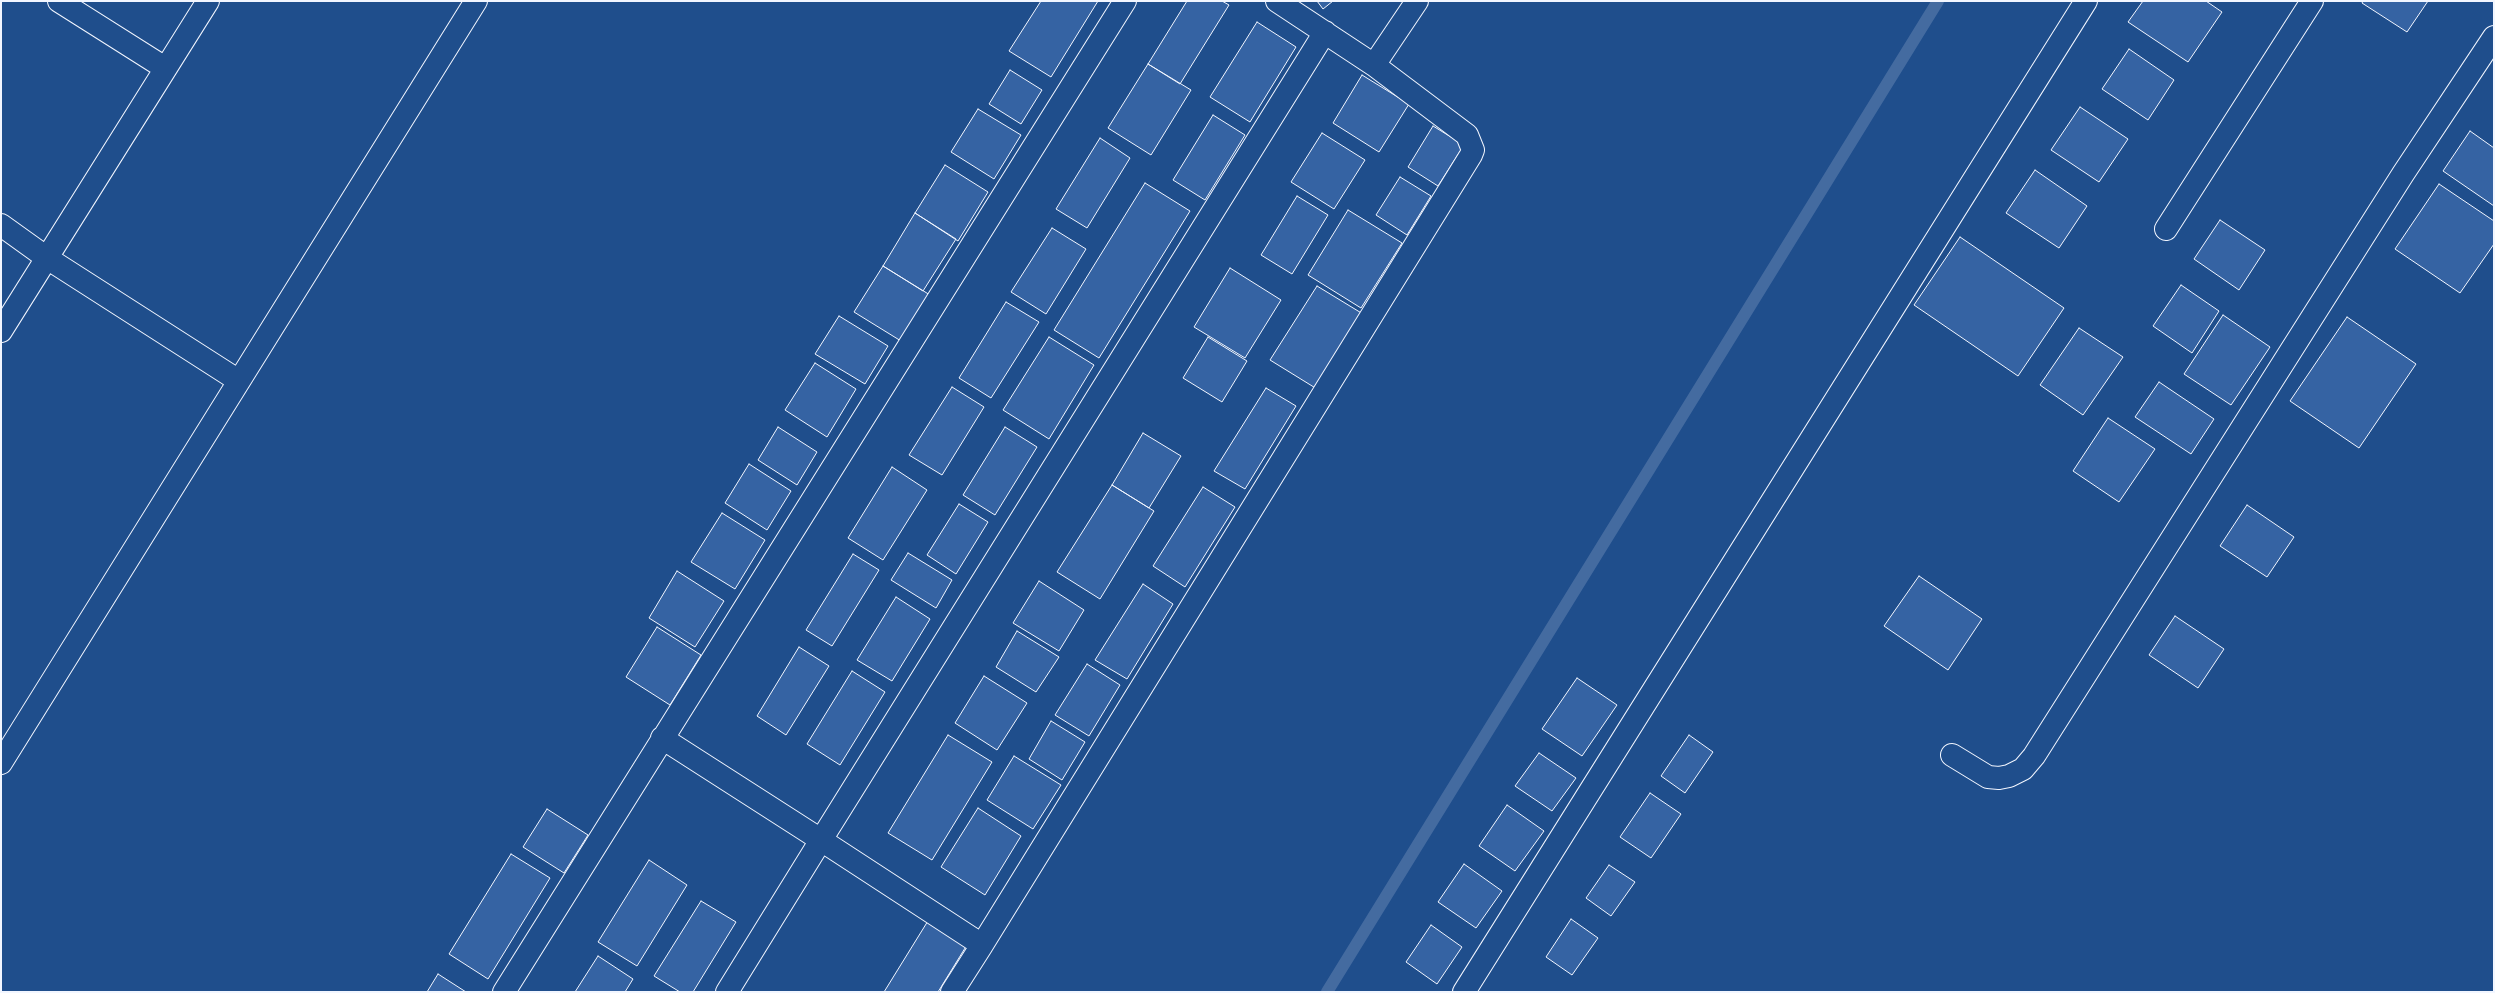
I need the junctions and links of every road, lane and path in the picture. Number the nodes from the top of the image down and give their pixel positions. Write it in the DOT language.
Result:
graph roads {
  1 [pos="59,1"];
  2 [pos="208,1"];
  3 [pos="476,1"];
  4 [pos="1125,1"];
  5 [pos="1277,1"];
  6 [pos="1417,1"];
  7 [pos="2086,1"];
  8 [pos="2312,1"];
  9 [pos="1325,32"];
  10 [pos="2494,37"];
  11 [pos="1374,65"];
  12 [pos="165,68"];
  13 [pos="1,225"];
  14 [pos="2166,229"];
  15 [pos="47,258"];
  16 [pos="1,331"];
  17 [pos="239,381"];
  18 [pos="662,738"];
  19 [pos="1952,755"];
  20 [pos="1,763"];
  21 [pos="821,840"];
  22 [pos="982,945"];
  23 [pos="504,992"];
  24 [pos="727,992"];
  25 [pos="952,992"];
  26 [pos="1464,992"];
  1 -- 12 [label="street"];
  2 -- 12 [label="street"];
  3 -- 17 [label="street"];
  4 -- 18 [label="street"];
  5 -- 9 [label="street"];
  6 -- 11 [label="street"];
  7 -- 26 [label="street"];
  8 -- 14 [label="street"];
  9 -- 11 [label="street"];
  9 -- 21 [label="street"];
  10 -- 19 [label="street"];
  11 -- 22 [label="street"];
  12 -- 15 [label="street"];
  13 -- 15 [label="street"];
  15 -- 16 [label="street"];
  15 -- 17 [label="street"];
  17 -- 20 [label="street"];
  18 -- 21 [label="street"];
  18 -- 23 [label="street"];
  21 -- 22 [label="street"];
  21 -- 24 [label="street"];
  22 -- 25 [label="street"];
}
